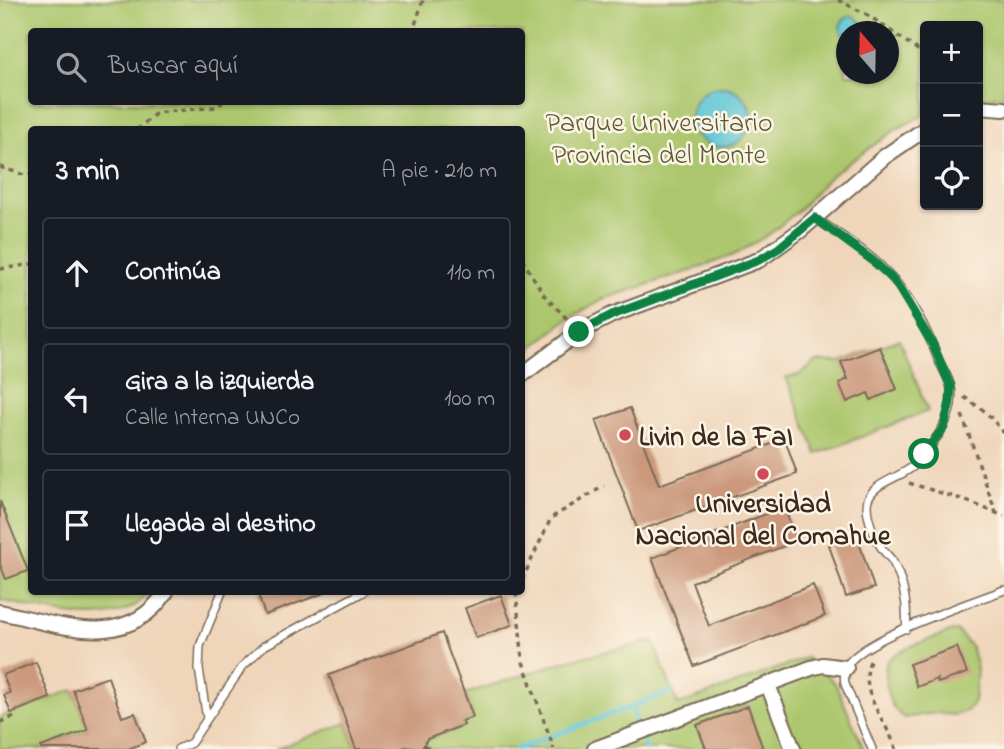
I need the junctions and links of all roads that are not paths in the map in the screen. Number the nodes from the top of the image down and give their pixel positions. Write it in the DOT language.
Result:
graph roads {
  1 [pos="983,107"];
  2 [pos="1004,109"];
  3 [pos="920,133"];
  4 [pos="815,218"];
  5 [pos="525,372"];
  6 [pos="1004,590"];
  7 [pos="164,595"];
  8 [pos="221,595"];
  9 [pos="358,595"];
  10 [pos="0,612"];
  11 [pos="906,629"];
  12 [pos="846,668"];
  13 [pos="768,685"];
  14 [pos="206,719"];
  15 [pos="634,742"];
  16 [pos="178,749"];
  17 [pos="594,749"];
  18 [pos="793,749"];
  19 [pos="872,749"];
  1 -- 2 [label="street"];
  3 -- 4 [label="street"];
  4 -- 5 [label="street"];
  4 -- 11 [label="lane"];
  6 -- 11 [label="lane"];
  7 -- 10 [label="street"];
  8 -- 14 [label="lane"];
  9 -- 14 [label="lane"];
  11 -- 12 [label="lane"];
  12 -- 13 [label="street"];
  12 -- 19 [label="lane"];
  13 -- 15 [label="street"];
  13 -- 18 [label="street"];
  14 -- 16 [label="lane"];
  15 -- 17 [label="street"];
}
